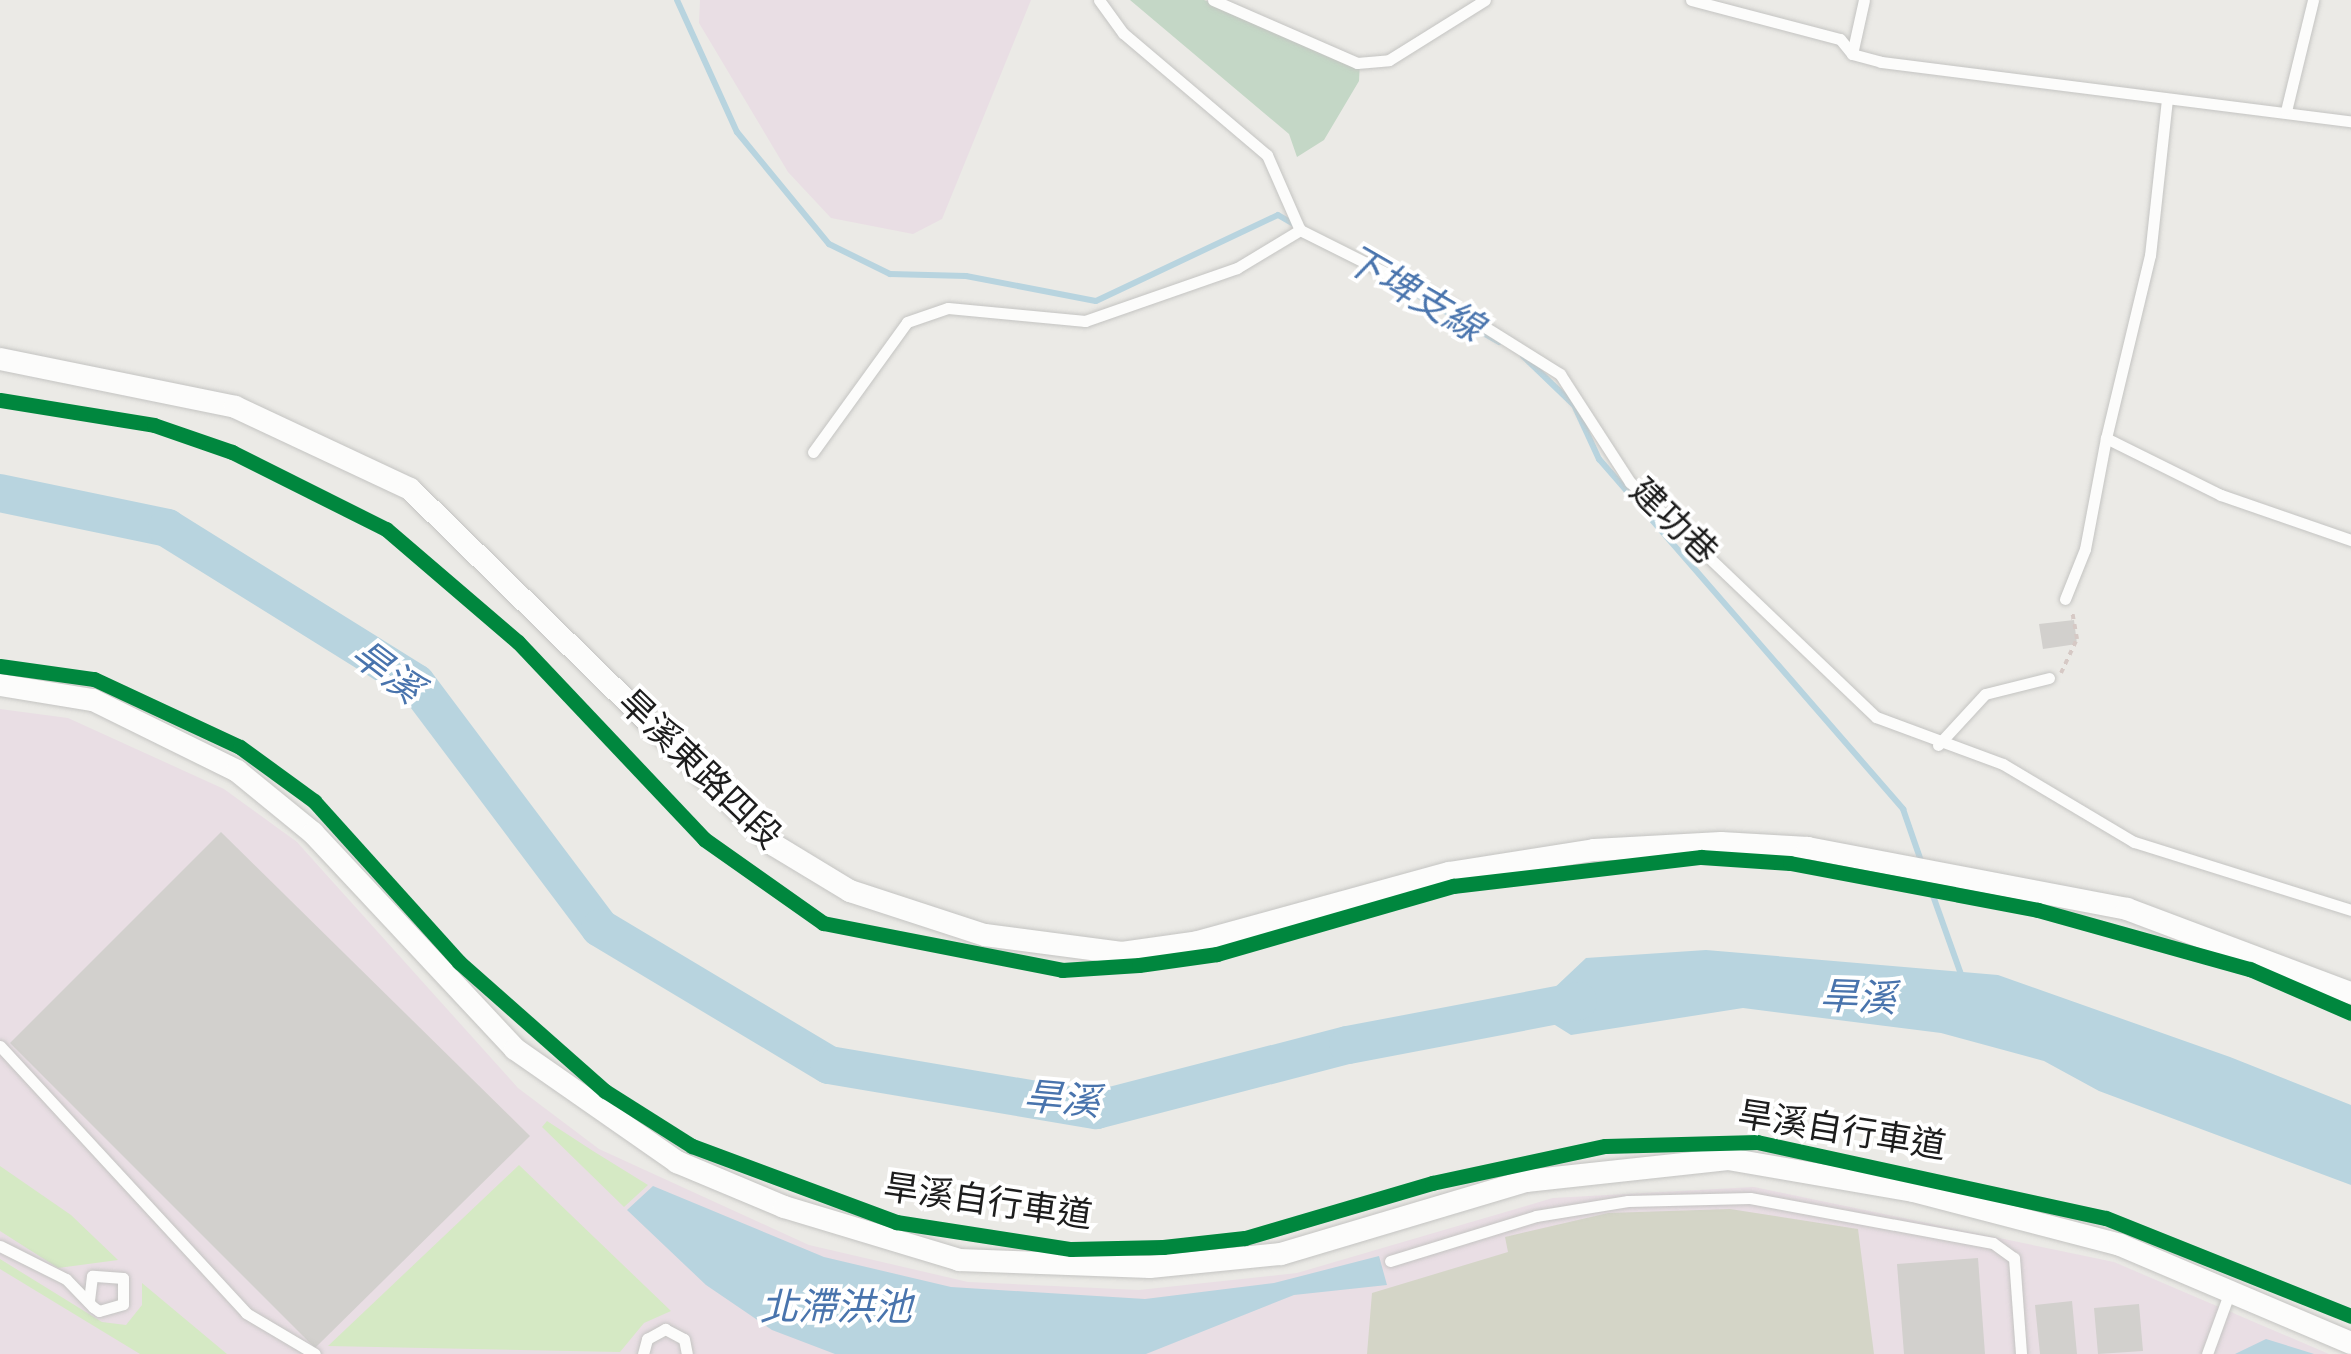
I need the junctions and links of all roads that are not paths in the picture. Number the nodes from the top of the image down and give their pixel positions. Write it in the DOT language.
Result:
graph roads {
  1 [pos="1099,0"];
  2 [pos="1213,0"];
  3 [pos="1486,0"];
  4 [pos="1690,0"];
  5 [pos="1864,0"];
  6 [pos="2313,0"];
  7 [pos="1852,54"];
  8 [pos="2167,99"];
  9 [pos="2286,111"];
  10 [pos="2351,121"];
  11 [pos="1300,230"];
  12 [pos="0,359"];
  13 [pos="2106,438"];
  14 [pos="814,452"];
  15 [pos="2351,540"];
  16 [pos="2065,600"];
  17 [pos="2049,678"];
  18 [pos="0,685"];
  19 [pos="1938,745"];
  20 [pos="2351,910"];
  21 [pos="2351,994"];
  22 [pos="0,1046"];
  23 [pos="0,1246"];
  24 [pos="1390,1262"];
  25 [pos="92,1276"];
  26 [pos="66,1279"];
  27 [pos="2230,1292"];
  28 [pos="89,1302"];
  29 [pos="2351,1343"];
  30 [pos="640,1351"];
  31 [pos="315,1354"];
  32 [pos="686,1354"];
  33 [pos="2022,1354"];
  34 [pos="2208,1354"];
  1 -- 11 [label="lane"];
  2 -- 3 [label="lane"];
  4 -- 7 [label="lane"];
  5 -- 7 [label="lane"];
  6 -- 9 [label="lane"];
  7 -- 8 [label="lane"];
  8 -- 9 [label="lane"];
  8 -- 13 [label="lane"];
  9 -- 10 [label="lane"];
  11 -- 14 [label="lane"];
  11 -- 19 [label="lane, 建功巷"];
  12 -- 21 [label="street, 旱溪東路四段"];
  13 -- 15 [label="lane"];
  13 -- 16 [label="lane"];
  17 -- 19 [label="lane"];
  18 -- 27 [label="street"];
  19 -- 20 [label="lane, 建功巷"];
  22 -- 31 [label="lane"];
  23 -- 26 [label="lane"];
  24 -- 33 [label="lane"];
  25 -- 26 [label="lane"];
  25 -- 28 [label="lane"];
  25 -- 28 [label="lane"];
  26 -- 28 [label="lane"];
  27 -- 29 [label="street"];
  27 -- 34 [label="lane"];
  30 -- 32 [label="lane"];
}
